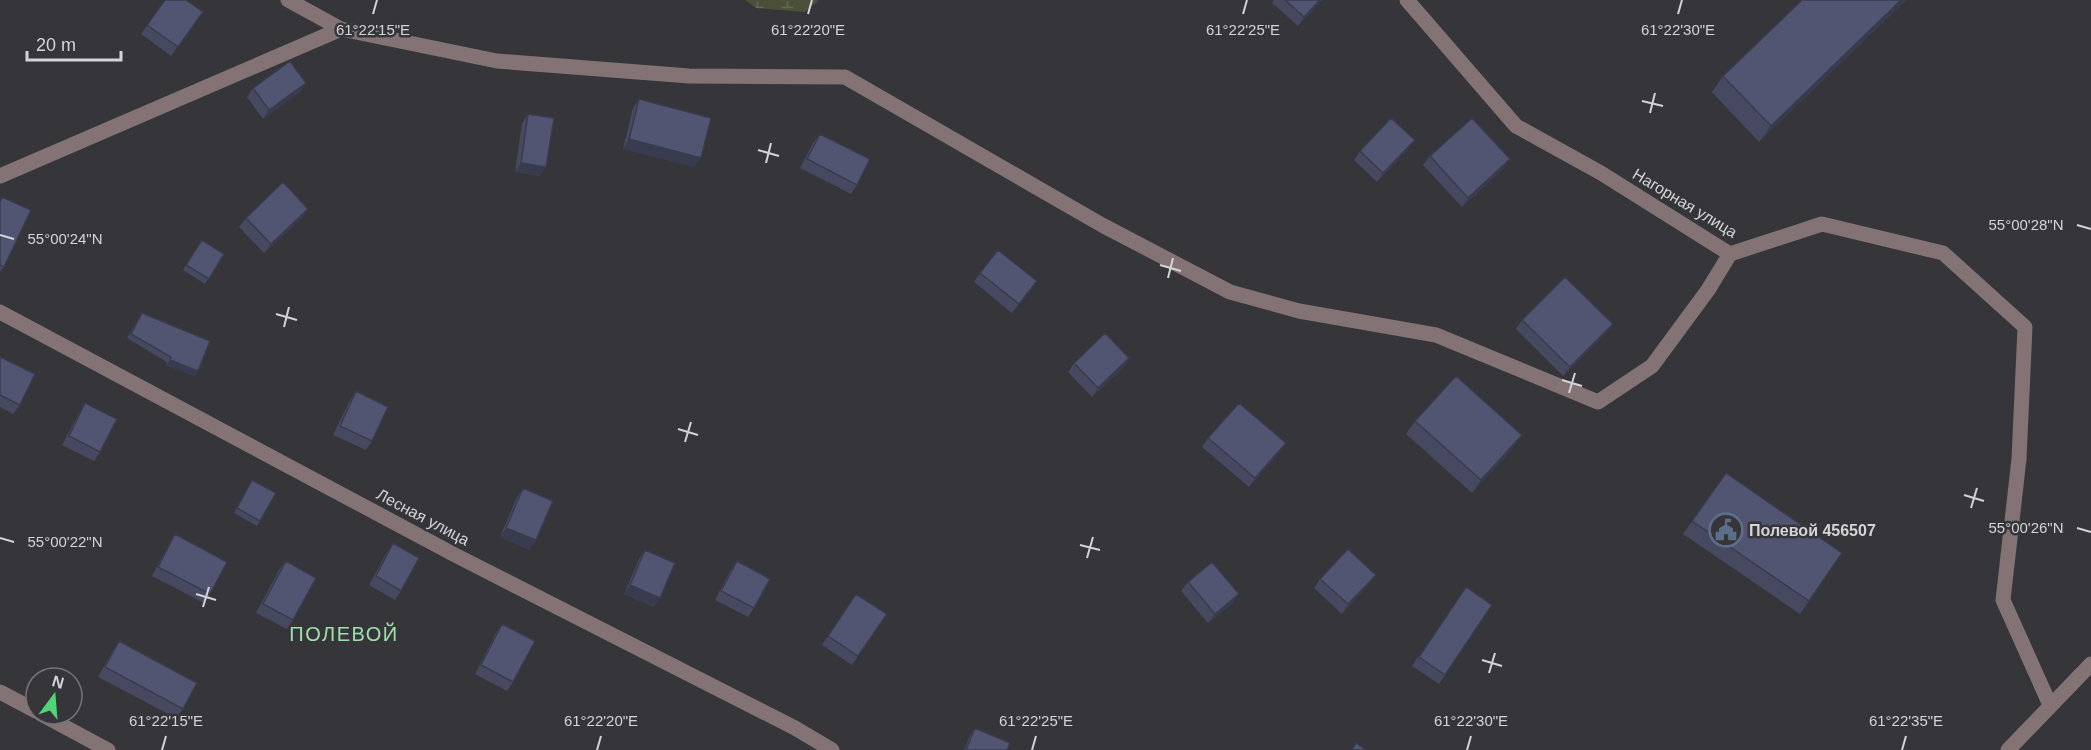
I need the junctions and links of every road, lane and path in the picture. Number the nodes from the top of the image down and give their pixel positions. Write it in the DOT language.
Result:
graph roads {
  1 [pos="288,0"];
  2 [pos="1407,0"];
  3 [pos="341,29"];
  4 [pos="0,176"];
  5 [pos="1730,254"];
  6 [pos="0,312"];
  7 [pos="2091,664"];
  8 [pos="0,692"];
  9 [pos="24,705"];
  10 [pos="2050,705"];
  11 [pos="63,726"];
  12 [pos="108,750"];
  13 [pos="832,750"];
  14 [pos="2008,750"];
  1 -- 3 [label="street"];
  2 -- 5 [label="street, Нагорная улица"];
  3 -- 4 [label="street"];
  3 -- 5 [label="street"];
  5 -- 10 [label="street, Нагорная улица"];
  6 -- 13 [label="street, Лесная улица"];
  7 -- 10 [label="street"];
  8 -- 9 [label="street"];
  10 -- 14 [label="street"];
  11 -- 12 [label="street"];
}
